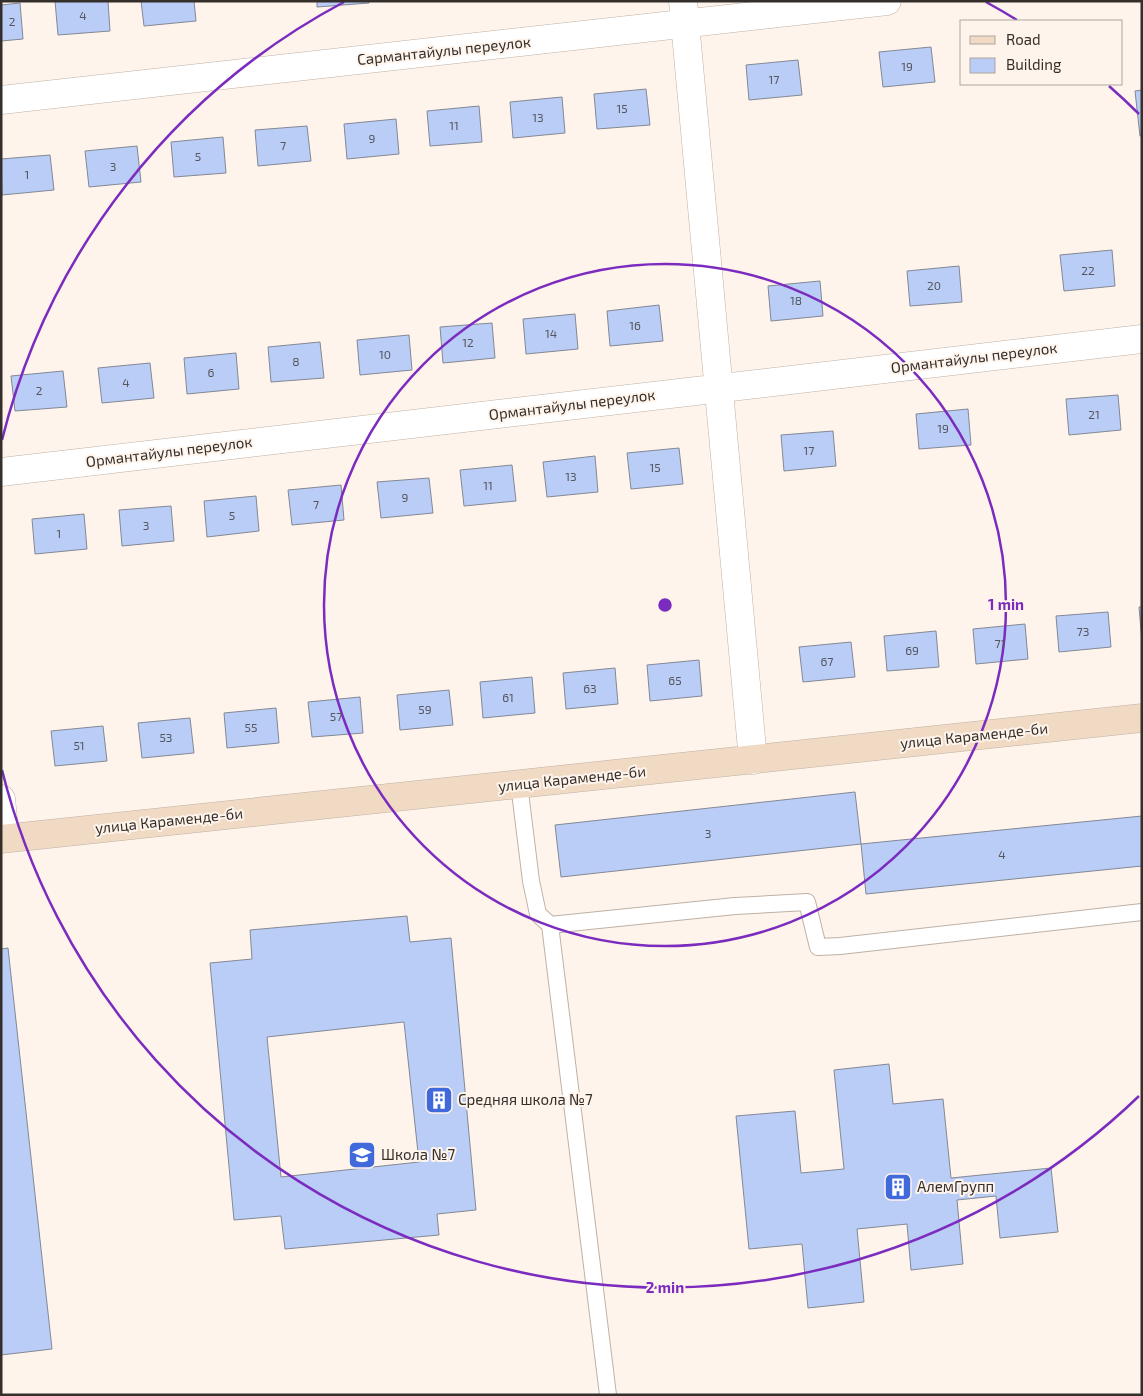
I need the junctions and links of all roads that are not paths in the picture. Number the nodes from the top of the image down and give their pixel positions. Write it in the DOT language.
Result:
graph roads {
  1 [pos="887,1"];
  2 [pos="684,12"];
  3 [pos="1,100"];
  4 [pos="1142,339"];
  5 [pos="719,388"];
  6 [pos="1,472"];
  7 [pos="1142,718"];
  8 [pos="753,760"];
  9 [pos="519,784"];
  10 [pos="1,799"];
  11 [pos="3,839"];
  12 [pos="1142,912"];
  13 [pos="550,925"];
  14 [pos="608,1395"];
  1 -- 2 [label="street, Сармантайулы переулок"];
  2 -- 3 [label="street, Сармантайулы переулок"];
  2 -- 5 [label="street"];
  4 -- 5 [label="street, Ормантайулы переулок"];
  5 -- 6 [label="street, Ормантайулы переулок"];
  5 -- 8 [label="street"];
  7 -- 8 [label="street, улица Караменде-би"];
  8 -- 9 [label="street, улица Караменде-би"];
  9 -- 11 [label="street, улица Караменде-би"];
  9 -- 13 [label="lane"];
  10 -- 11 [label="street"];
  12 -- 13 [label="lane"];
  13 -- 14 [label="lane"];
}
